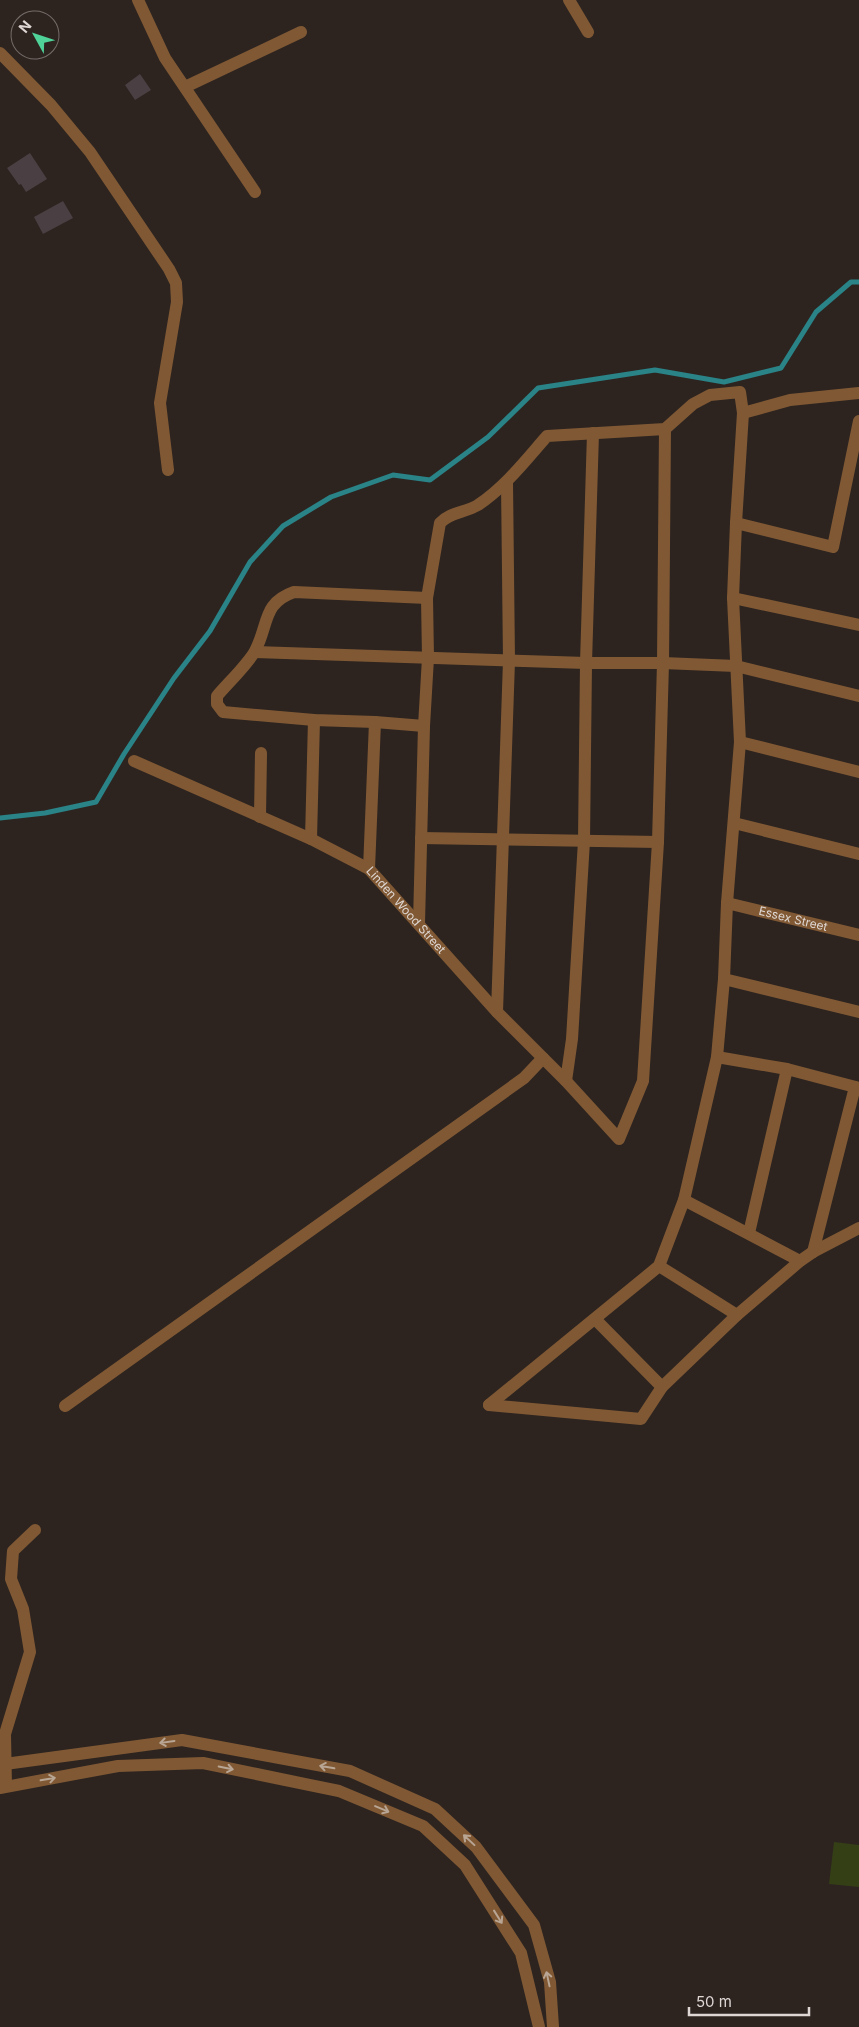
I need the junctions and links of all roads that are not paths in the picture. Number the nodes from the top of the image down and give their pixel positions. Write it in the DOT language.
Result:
graph roads {
  1 [pos="138,0"];
  2 [pos="569,0"];
  3 [pos="301,32"];
  4 [pos="588,32"];
  5 [pos="0,53"];
  6 [pos="185,86"];
  7 [pos="255,192"];
  8 [pos="859,393"];
  9 [pos="743,413"];
  10 [pos="859,420"];
  11 [pos="665,429"];
  12 [pos="593,433"];
  13 [pos="855,457"];
  14 [pos="168,470"];
  15 [pos="507,482"];
  16 [pos="736,523"];
  17 [pos="427,598"];
  18 [pos="733,598"];
  19 [pos="859,625"];
  20 [pos="255,652"];
  21 [pos="428,658"];
  22 [pos="509,661"];
  23 [pos="586,663"];
  24 [pos="663,663"];
  25 [pos="736,666"];
  26 [pos="859,696"];
  27 [pos="314,720"];
  28 [pos="374,722"];
  29 [pos="424,726"];
  30 [pos="740,742"];
  31 [pos="261,752"];
  32 [pos="134,761"];
  33 [pos="859,772"];
  34 [pos="260,817"];
  35 [pos="734,823"];
  36 [pos="421,838"];
  37 [pos="311,839"];
  38 [pos="503,840"];
  39 [pos="584,841"];
  40 [pos="658,842"];
  41 [pos="859,854"];
  42 [pos="369,869"];
  43 [pos="727,903"];
  44 [pos="419,923"];
  45 [pos="859,935"];
  46 [pos="724,979"];
  47 [pos="497,1012"];
  48 [pos="859,1012"];
  49 [pos="717,1057"];
  50 [pos="543,1058"];
  51 [pos="787,1069"];
  52 [pos="566,1080"];
  53 [pos="857,1087"];
  54 [pos="684,1200"];
  55 [pos="859,1228"];
  56 [pos="749,1233"];
  57 [pos="813,1252"];
  58 [pos="800,1261"];
  59 [pos="660,1266"];
  60 [pos="737,1315"];
  61 [pos="595,1319"];
  62 [pos="662,1386"];
  63 [pos="65,1406"];
  64 [pos="35,1530"];
  65 [pos="3,1765"];
  66 [pos="3,1787"];
  67 [pos="435,1810"];
  68 [pos="423,1826"];
  69 [pos="539,2027"];
  70 [pos="552,2027"];
  1 -- 6 [label="street"];
  2 -- 4 [label="street"];
  3 -- 6 [label="street"];
  5 -- 14 [label="street"];
  6 -- 7 [label="street"];
  8 -- 9 [label="street"];
  9 -- 11 [label="street"];
  9 -- 16 [label="street"];
  10 -- 13 [label="street"];
  11 -- 12 [label="street"];
  11 -- 24 [label="street"];
  12 -- 15 [label="street"];
  12 -- 23 [label="street"];
  13 -- 16 [label="street"];
  15 -- 17 [label="street"];
  15 -- 22 [label="street"];
  16 -- 18 [label="street"];
  17 -- 20 [label="street"];
  17 -- 21 [label="street"];
  18 -- 19 [label="street"];
  18 -- 25 [label="street"];
  20 -- 21 [label="street"];
  20 -- 27 [label="street"];
  21 -- 22 [label="street"];
  21 -- 29 [label="street"];
  22 -- 23 [label="street"];
  22 -- 38 [label="street"];
  23 -- 24 [label="street"];
  23 -- 39 [label="street"];
  24 -- 25 [label="street"];
  24 -- 40 [label="street"];
  25 -- 26 [label="street"];
  25 -- 30 [label="street"];
  27 -- 28 [label="street"];
  27 -- 37 [label="street"];
  28 -- 29 [label="street"];
  28 -- 42 [label="street"];
  29 -- 36 [label="street"];
  30 -- 33 [label="street"];
  30 -- 35 [label="street"];
  31 -- 34 [label="street"];
  32 -- 34 [label="street, Linden Wood Street"];
  34 -- 37 [label="street, Linden Wood Street"];
  35 -- 41 [label="street"];
  35 -- 43 [label="street"];
  36 -- 38 [label="street"];
  36 -- 44 [label="street"];
  37 -- 42 [label="street, Linden Wood Street"];
  38 -- 39 [label="street"];
  38 -- 47 [label="street"];
  39 -- 40 [label="street"];
  39 -- 52 [label="street"];
  40 -- 52 [label="street, Linden Wood Street"];
  42 -- 44 [label="street, Linden Wood Street"];
  43 -- 45 [label="street, Essex Street"];
  43 -- 46 [label="street"];
  44 -- 47 [label="street, Linden Wood Street"];
  46 -- 48 [label="street"];
  46 -- 49 [label="street"];
  47 -- 50 [label="street, Linden Wood Street"];
  49 -- 51 [label="street"];
  49 -- 54 [label="street"];
  50 -- 52 [label="street, Linden Wood Street"];
  50 -- 63 [label="street"];
  51 -- 53 [label="street"];
  51 -- 56 [label="street"];
  53 -- 57 [label="street"];
  54 -- 56 [label="street"];
  54 -- 59 [label="street"];
  55 -- 57 [label="street"];
  56 -- 58 [label="street"];
  57 -- 58 [label="street"];
  58 -- 60 [label="street"];
  59 -- 60 [label="street"];
  59 -- 61 [label="street"];
  60 -- 62 [label="street"];
  61 -- 62 [label="street"];
  61 -- 62 [label="street"];
  64 -- 65 [label="street"];
  65 -- 66 [label="street"];
  67 -- 65 [label="street, one-way"];
  66 -- 68 [label="street, one-way"];
  67 -- 68 [label="street"];
  70 -- 67 [label="street, one-way"];
  68 -- 69 [label="street, one-way"];
}
